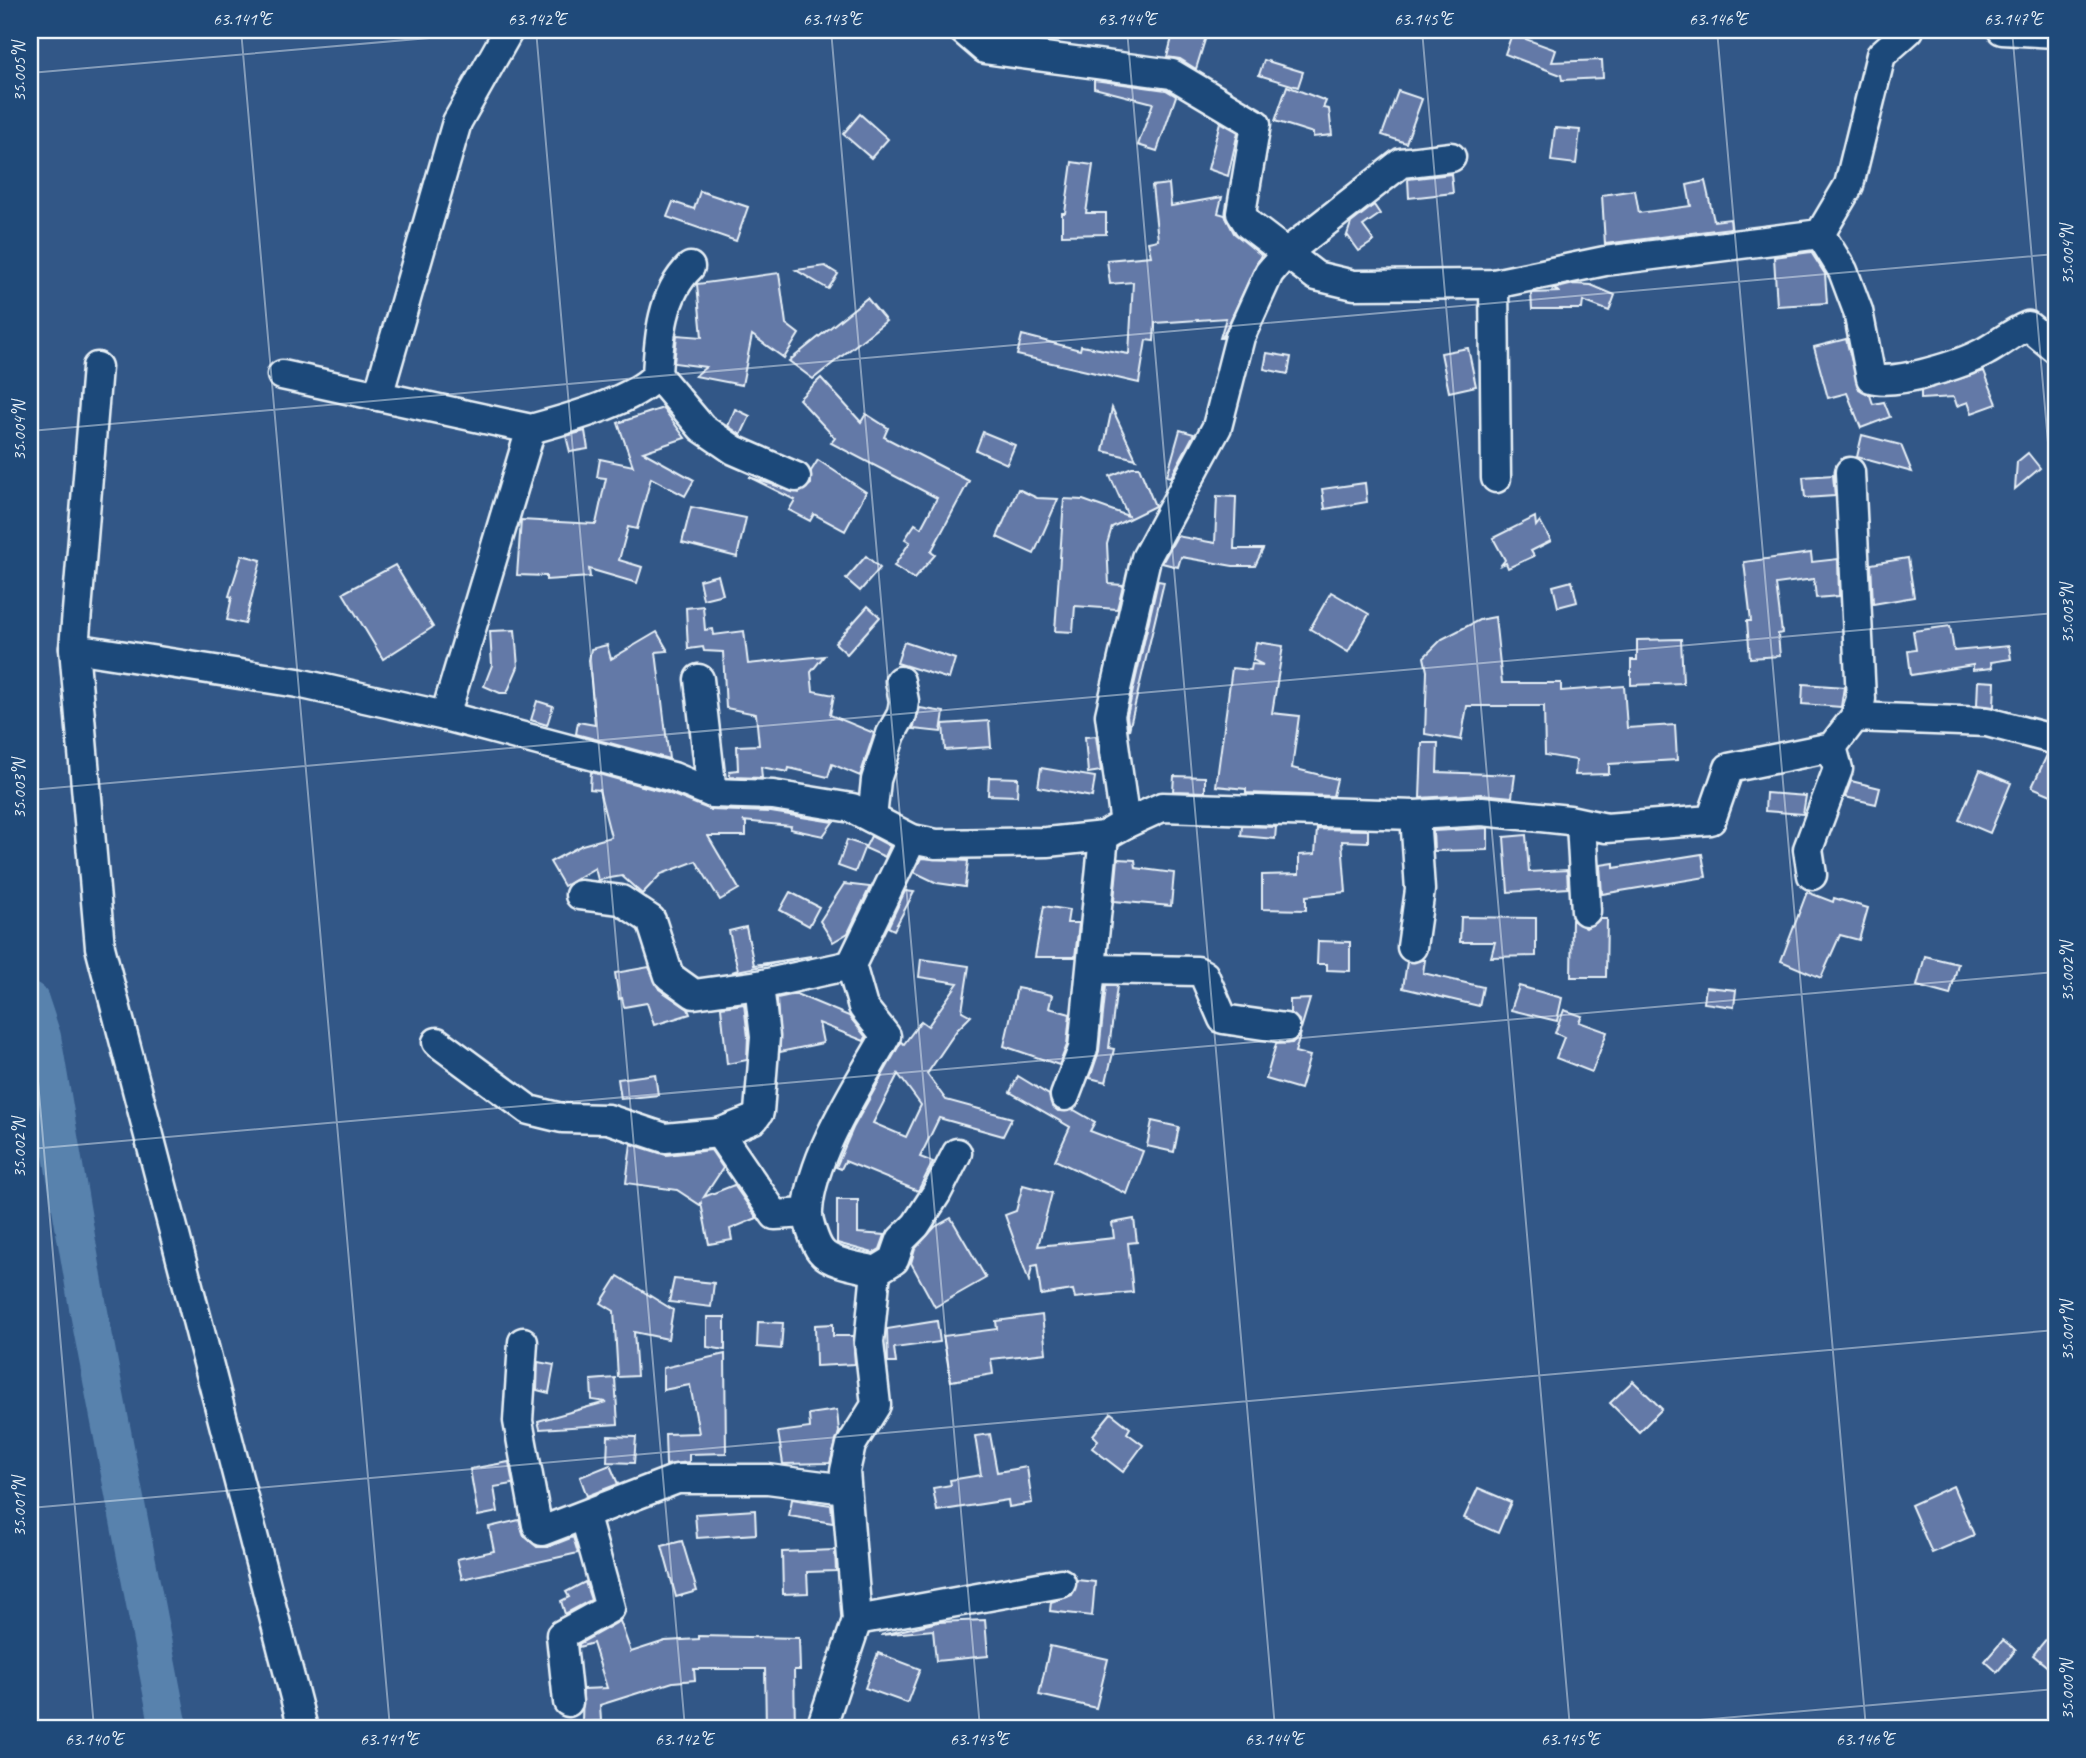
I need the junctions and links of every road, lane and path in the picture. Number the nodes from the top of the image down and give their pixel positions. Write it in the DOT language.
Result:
graph roads {
  1 [pos="509,30"];
  2 [pos="963,30"];
  3 [pos="1909,30"];
  4 [pos="2002,30"];
  5 [pos="2056,33"];
  6 [pos="1451,157"];
  7 [pos="1819,234"];
  8 [pos="1286,253"];
  9 [pos="690,267"];
  10 [pos="1494,284"];
  11 [pos="2056,349"];
  12 [pos="97,367"];
  13 [pos="282,375"];
  14 [pos="657,375"];
  15 [pos="378,396"];
  16 [pos="531,429"];
  17 [pos="1850,472"];
  18 [pos="796,477"];
  19 [pos="1496,478"];
  20 [pos="74,648"];
  21 [pos="699,679"];
  22 [pos="900,681"];
  23 [pos="445,716"];
  24 [pos="1855,717"];
  25 [pos="2056,740"];
  26 [pos="1832,747"];
  27 [pos="712,793"];
  28 [pos="1416,815"];
  29 [pos="872,818"];
  30 [pos="1581,824"];
  31 [pos="1115,830"];
  32 [pos="912,839"];
  33 [pos="1812,875"];
  34 [pos="580,895"];
  35 [pos="1586,911"];
  36 [pos="1412,947"];
  37 [pos="851,965"];
  38 [pos="1093,969"];
  39 [pos="759,985"];
  40 [pos="1285,1028"];
  41 [pos="437,1042"];
  42 [pos="1065,1096"];
  43 [pos="719,1133"];
  44 [pos="957,1153"];
  45 [pos="807,1213"];
  46 [pos="876,1271"];
  47 [pos="523,1342"];
  48 [pos="846,1489"];
  49 [pos="584,1517"];
  50 [pos="1061,1583"];
  51 [pos="857,1620"];
  52 [pos="568,1702"];
  53 [pos="303,1728"];
  54 [pos="821,1728"];
  1 -- 15 [label="street"];
  2 -- 8 [label="street"];
  3 -- 7 [label="street"];
  4 -- 5 [label="street"];
  6 -- 8 [label="street"];
  7 -- 10 [label="street"];
  7 -- 11 [label="street"];
  8 -- 10 [label="street"];
  8 -- 31 [label="street"];
  9 -- 14 [label="street"];
  10 -- 19 [label="street"];
  12 -- 20 [label="street"];
  13 -- 15 [label="street"];
  14 -- 16 [label="street"];
  14 -- 18 [label="street"];
  15 -- 16 [label="street"];
  16 -- 23 [label="street"];
  17 -- 24 [label="street"];
  20 -- 23 [label="street"];
  20 -- 53 [label="street"];
  21 -- 27 [label="street"];
  22 -- 29 [label="street"];
  23 -- 27 [label="street"];
  24 -- 25 [label="street"];
  24 -- 26 [label="street"];
  26 -- 30 [label="street"];
  26 -- 33 [label="street"];
  27 -- 29 [label="street"];
  28 -- 30 [label="street"];
  28 -- 31 [label="street"];
  28 -- 36 [label="street"];
  29 -- 32 [label="street"];
  30 -- 35 [label="street"];
  31 -- 32 [label="street"];
  31 -- 38 [label="street"];
  32 -- 37 [label="street"];
  34 -- 39 [label="street"];
  37 -- 39 [label="street"];
  37 -- 45 [label="street"];
  38 -- 40 [label="street"];
  38 -- 42 [label="street"];
  39 -- 43 [label="street"];
  41 -- 43 [label="street"];
  43 -- 45 [label="street"];
  44 -- 46 [label="street"];
  45 -- 46 [label="street"];
  46 -- 48 [label="street"];
  47 -- 49 [label="street"];
  48 -- 49 [label="street"];
  48 -- 51 [label="street"];
  49 -- 52 [label="street"];
  50 -- 51 [label="street"];
  51 -- 54 [label="street"];
}
